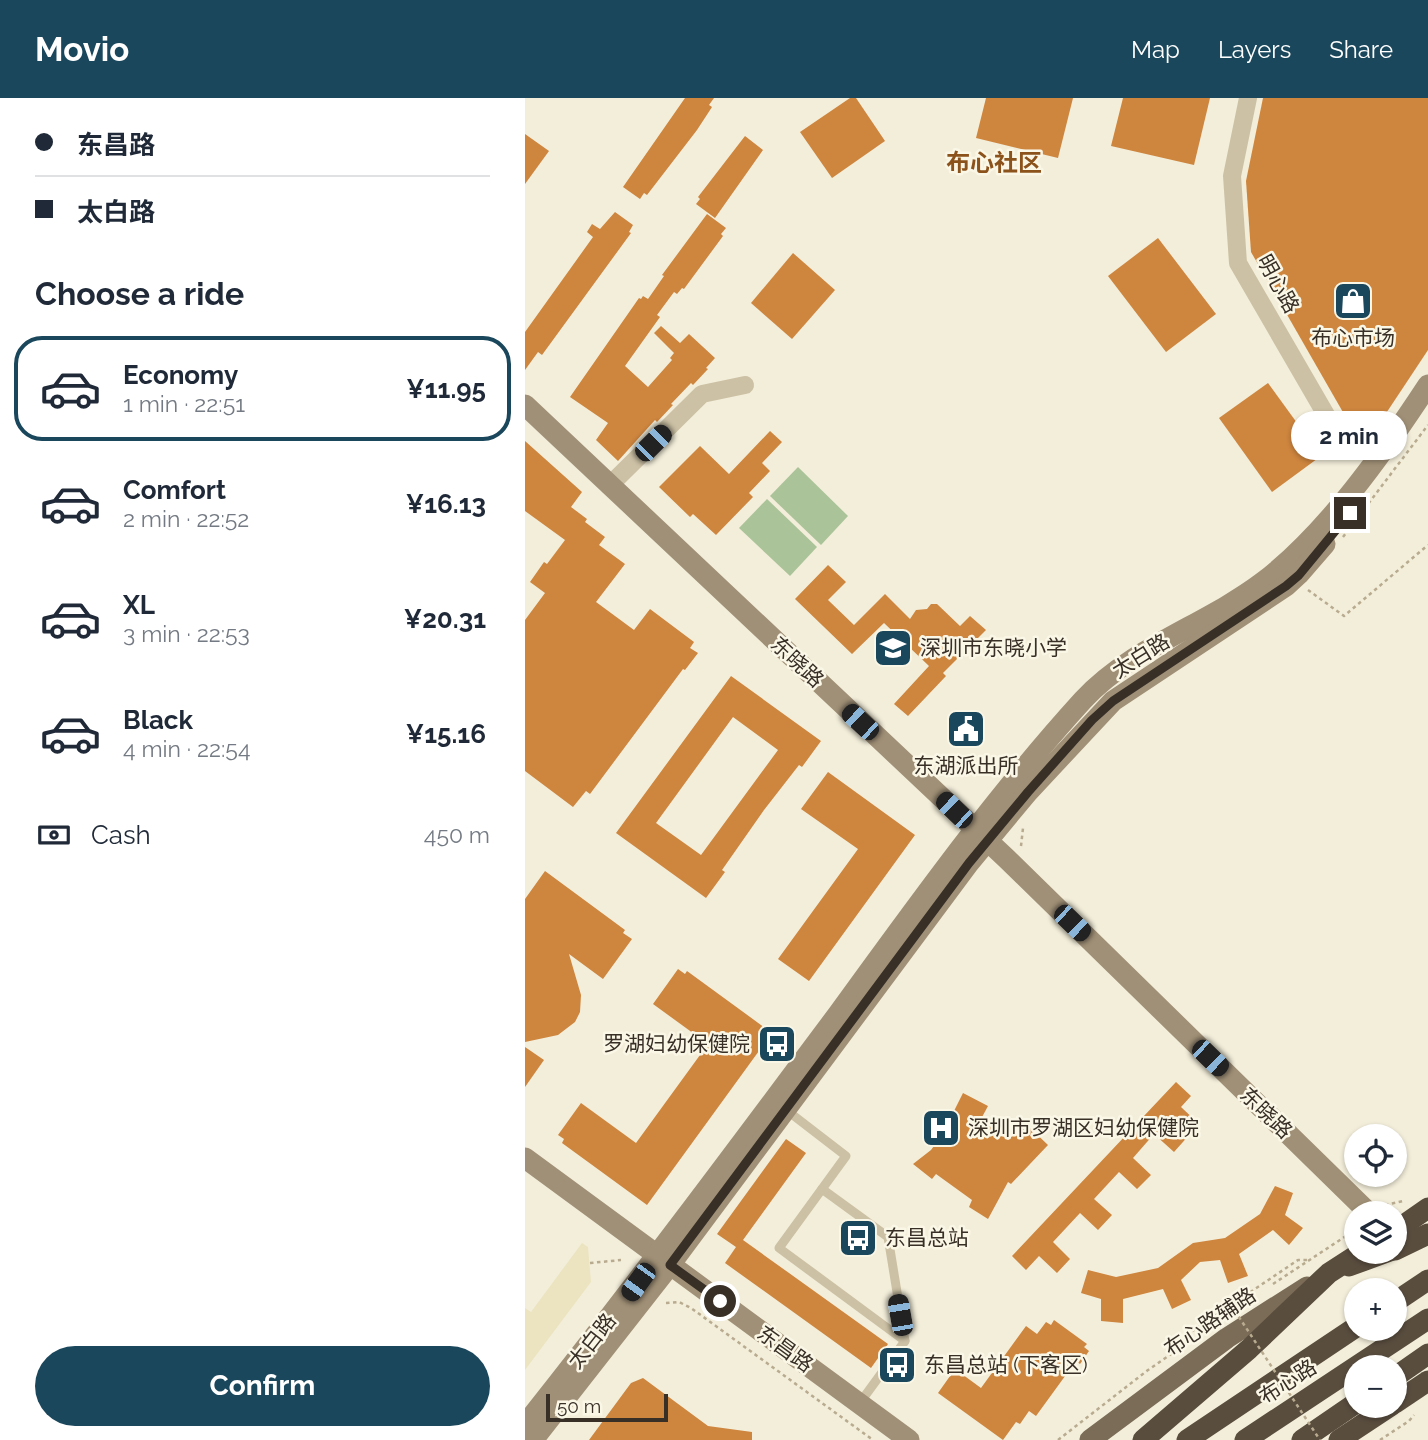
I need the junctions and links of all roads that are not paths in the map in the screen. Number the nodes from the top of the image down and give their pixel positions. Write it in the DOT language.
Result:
graph roads {
  1 [pos="1248,98"];
  2 [pos="745,385"];
  3 [pos="1428,385"];
  4 [pos="525,405"];
  5 [pos="1428,410"];
  6 [pos="1380,453"];
  7 [pos="609,486"];
  8 [pos="980,835"];
  9 [pos="780,1105"];
  10 [pos="525,1158"];
  11 [pos="822,1189"];
  12 [pos="1369,1201"];
  13 [pos="1428,1208"];
  14 [pos="1407,1223"];
  15 [pos="1428,1234"];
  16 [pos="1407,1244"];
  17 [pos="663,1260"];
  18 [pos="1344,1263"];
  19 [pos="1354,1264"];
  20 [pos="1329,1273"];
  21 [pos="1428,1280"];
  22 [pos="1407,1294"];
  23 [pos="1428,1319"];
  24 [pos="1344,1335"];
  25 [pos="905,1341"];
  26 [pos="1428,1354"];
  27 [pos="1407,1369"];
  28 [pos="1428,1381"];
  29 [pos="1407,1395"];
  30 [pos="859,1404"];
  31 [pos="1344,1411"];
  32 [pos="1372,1418"];
  33 [pos="525,1425"];
  34 [pos="533,1440"];
  35 [pos="909,1440"];
  36 [pos="1090,1440"];
  37 [pos="1143,1440"];
  38 [pos="1187,1440"];
  39 [pos="1245,1440"];
  40 [pos="1302,1440"];
  41 [pos="1339,1440"];
  1 -- 6 [label="street, 明心路"];
  2 -- 7 [label="street"];
  3 -- 6 [label="main road, 太白路"];
  4 -- 7 [label="main road, 东晓路"];
  5 -- 8 [label="main road, 太白路"];
  6 -- 8 [label="main road, 太白路"];
  7 -- 8 [label="main road, 东晓路"];
  8 -- 9 [label="main road, 太白路"];
  8 -- 12 [label="main road, 东晓路"];
  9 -- 11 [label="lane"];
  9 -- 17 [label="main road, 太白路"];
  10 -- 17 [label="main road, 东昌路"];
  11 -- 25 [label="lane"];
  11 -- 25 [label="lane"];
  13 -- 14 [label="highway"];
  15 -- 16 [label="highway"];
  17 -- 30 [label="main road, 东昌路"];
  17 -- 33 [label="main road, 太白路"];
  17 -- 34 [label="main road, 太白路"];
  18 -- 20 [label="highway, 布心路辅路"];
  19 -- 20 [label="highway"];
  20 -- 36 [label="main road, 布心路辅路"];
  20 -- 37 [label="highway"];
  21 -- 22 [label="highway"];
  23 -- 39 [label="highway, 布心路"];
  24 -- 38 [label="highway, 布心路"];
  25 -- 30 [label="lane"];
  26 -- 27 [label="highway"];
  28 -- 29 [label="highway"];
  30 -- 35 [label="main road, 东昌路"];
  31 -- 40 [label="highway"];
  32 -- 41 [label="highway"];
}
